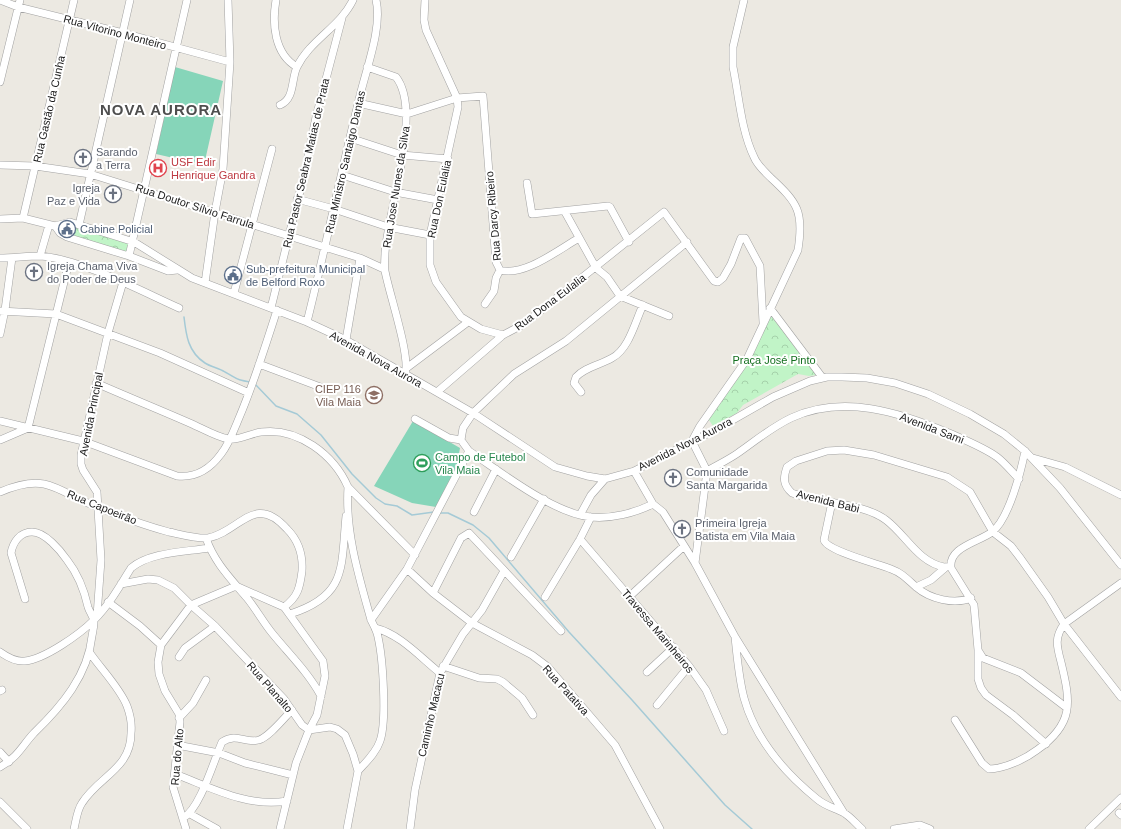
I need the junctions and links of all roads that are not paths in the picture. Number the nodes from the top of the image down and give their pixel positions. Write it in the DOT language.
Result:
graph roads {
  1 [pos="0,0"];
  2 [pos="74,0"];
  3 [pos="130,0"];
  4 [pos="187,0"];
  5 [pos="228,0"];
  6 [pos="276,0"];
  7 [pos="353,0"];
  8 [pos="376,0"];
  9 [pos="424,0"];
  10 [pos="744,0"];
  11 [pos="19,3"];
  12 [pos="342,18"];
  13 [pos="70,20"];
  14 [pos="123,33"];
  15 [pos="176,48"];
  16 [pos="230,62"];
  17 [pos="297,67"];
  18 [pos="367,67"];
  19 [pos="0,82"];
  20 [pos="457,98"];
  21 [pos="358,103"];
  22 [pos="280,105"];
  23 [pos="407,114"];
  24 [pos="350,138"];
  25 [pos="272,149"];
  26 [pos="402,155"];
  27 [pos="448,158"];
  28 [pos="0,165"];
  29 [pos="36,166"];
  30 [pos="90,174"];
  31 [pos="342,175"];
  32 [pos="527,184"];
  33 [pos="145,190"];
  34 [pos="396,192"];
  35 [pos="297,199"];
  36 [pos="438,200"];
  37 [pos="334,209"];
  38 [pos="215,212"];
  39 [pos="565,212"];
  40 [pos="24,218"];
  41 [pos="0,220"];
  42 [pos="52,225"];
  43 [pos="79,225"];
  44 [pos="253,225"];
  45 [pos="388,227"];
  46 [pos="430,235"];
  47 [pos="289,236"];
  48 [pos="579,238"];
  49 [pos="134,242"];
  50 [pos="628,242"];
  51 [pos="687,242"];
  52 [pos="326,247"];
  53 [pos="40,256"];
  54 [pos="129,256"];
  55 [pos="0,258"];
  56 [pos="12,258"];
  57 [pos="360,258"];
  58 [pos="69,262"];
  59 [pos="596,268"];
  60 [pos="384,269"];
  61 [pos="177,270"];
  62 [pos="500,270"];
  63 [pos="123,282"];
  64 [pos="205,283"];
  65 [pos="234,293"];
  66 [pos="620,296"];
  67 [pos="485,304"];
  68 [pos="642,305"];
  69 [pos="179,308"];
  70 [pos="770,308"];
  71 [pos="274,309"];
  72 [pos="3,311"];
  73 [pos="56,314"];
  74 [pos="669,316"];
  75 [pos="307,322"];
  76 [pos="468,322"];
  77 [pos="763,323"];
  78 [pos="108,333"];
  79 [pos="0,334"];
  80 [pos="503,335"];
  81 [pos="346,340"];
  82 [pos="259,364"];
  83 [pos="406,371"];
  84 [pos="822,377"];
  85 [pos="96,383"];
  86 [pos="323,388"];
  87 [pos="250,391"];
  88 [pos="437,392"];
  89 [pos="581,392"];
  90 [pos="473,413"];
  91 [pos="707,416"];
  92 [pos="415,419"];
  93 [pos="0,421"];
  94 [pos="28,428"];
  95 [pos="716,429"];
  96 [pos="0,440"];
  97 [pos="229,440"];
  98 [pos="461,440"];
  99 [pos="83,441"];
  100 [pos="692,441"];
  101 [pos="1025,451"];
  102 [pos="469,452"];
  103 [pos="1033,458"];
  104 [pos="496,469"];
  105 [pos="634,471"];
  106 [pos="707,471"];
  107 [pos="605,479"];
  108 [pos="1019,479"];
  109 [pos="348,487"];
  110 [pos="0,492"];
  111 [pos="1121,495"];
  112 [pos="544,500"];
  113 [pos="832,502"];
  114 [pos="347,504"];
  115 [pos="653,504"];
  116 [pos="97,507"];
  117 [pos="474,512"];
  118 [pos="580,515"];
  119 [pos="591,517"];
  120 [pos="992,532"];
  121 [pos="206,538"];
  122 [pos="580,539"];
  123 [pos="684,546"];
  124 [pos="209,548"];
  125 [pos="415,555"];
  126 [pos="511,557"];
  127 [pos="695,563"];
  128 [pos="947,566"];
  129 [pos="1121,566"];
  130 [pos="407,569"];
  131 [pos="504,571"];
  132 [pos="1121,582"];
  133 [pos="121,584"];
  134 [pos="236,586"];
  135 [pos="916,587"];
  136 [pos="432,593"];
  137 [pos="630,596"];
  138 [pos="546,597"];
  139 [pos="971,598"];
  140 [pos="25,599"];
  141 [pos="108,602"];
  142 [pos="190,605"];
  143 [pos="284,607"];
  144 [pos="290,614"];
  145 [pos="95,618"];
  146 [pos="371,620"];
  147 [pos="472,624"];
  148 [pos="1064,624"];
  149 [pos="215,626"];
  150 [pos="375,628"];
  151 [pos="561,631"];
  152 [pos="734,635"];
  153 [pos="160,645"];
  154 [pos="674,647"];
  155 [pos="978,650"];
  156 [pos="0,652"];
  157 [pos="90,653"];
  158 [pos="179,657"];
  159 [pos="443,666"];
  160 [pos="689,666"];
  161 [pos="647,672"];
  162 [pos="440,673"];
  163 [pos="206,680"];
  164 [pos="321,696"];
  165 [pos="1121,697"];
  166 [pos="657,705"];
  167 [pos="1067,708"];
  168 [pos="292,710"];
  169 [pos="533,715"];
  170 [pos="179,718"];
  171 [pos="955,720"];
  172 [pos="309,730"];
  173 [pos="724,731"];
  174 [pos="1046,744"];
  175 [pos="177,745"];
  176 [pos="0,752"];
  177 [pos="219,753"];
  178 [pos="9,762"];
  179 [pos="0,767"];
  180 [pos="358,771"];
  181 [pos="175,774"];
  182 [pos="293,775"];
  183 [pos="204,785"];
  184 [pos="1121,798"];
  185 [pos="0,802"];
  186 [pos="287,802"];
  187 [pos="844,813"];
  188 [pos="187,816"];
  189 [pos="27,829"];
  190 [pos="74,829"];
  191 [pos="186,829"];
  192 [pos="217,829"];
  193 [pos="280,829"];
  194 [pos="347,829"];
  195 [pos="410,829"];
  196 [pos="660,829"];
  197 [pos="862,829"];
  198 [pos="894,829"];
  199 [pos="930,829"];
  200 [pos="1089,829"];
  1 -- 11 [label="street, Rua Vitorino Monteiro"];
  2 -- 13 [label="street, Rua Gastão da Cunha"];
  3 -- 14 [label="street"];
  4 -- 15 [label="street"];
  5 -- 16 [label="street"];
  6 -- 17 [label="street"];
  7 -- 12 [label="street, Rua Pastor Seabra Matias de Prata"];
  8 -- 18 [label="street, Rua Ministro Santaigo Dantas"];
  9 -- 20 [label="street"];
  10 -- 70 [label="street"];
  11 -- 13 [label="street, Rua Vitorino Monteiro"];
  11 -- 19 [label="street"];
  12 -- 17 [label="street, Rua Pastor Seabra Matias de Prata"];
  12 -- 35 [label="street, Rua Pastor Seabra Matias de Prata"];
  13 -- 14 [label="street, Rua Vitorino Monteiro"];
  13 -- 29 [label="street, Rua Gastão da Cunha"];
  14 -- 15 [label="street, Rua Vitorino Monteiro"];
  14 -- 30 [label="street"];
  15 -- 16 [label="street, Rua Vitorino Monteiro"];
  15 -- 33 [label="street"];
  16 -- 38 [label="street"];
  17 -- 22 [label="street"];
  18 -- 21 [label="street, Rua Ministro Santaigo Dantas"];
  18 -- 23 [label="street, Rua Jose Nunes da Silva"];
  20 -- 23 [label="street"];
  20 -- 27 [label="street, Rua Don Eulalia"];
  20 -- 62 [label="street, Rua Darcy Ribeiro"];
  21 -- 23 [label="street"];
  21 -- 24 [label="street, Rua Ministro Santaigo Dantas"];
  23 -- 26 [label="street, Rua Jose Nunes da Silva"];
  24 -- 26 [label="street"];
  24 -- 31 [label="street, Rua Ministro Santaigo Dantas"];
  25 -- 44 [label="street"];
  26 -- 27 [label="street"];
  26 -- 34 [label="street, Rua Jose Nunes da Silva"];
  27 -- 36 [label="street, Rua Don Eulalia"];
  28 -- 29 [label="street, Rua Doutor Sílvio Farrula"];
  29 -- 30 [label="street, Rua Doutor Sílvio Farrula"];
  29 -- 40 [label="street, Rua Gastão da Cunha"];
  30 -- 33 [label="street, Rua Doutor Sílvio Farrula"];
  30 -- 43 [label="street"];
  31 -- 34 [label="street"];
  31 -- 37 [label="street, Rua Ministro Santaigo Dantas"];
  32 -- 39 [label="street"];
  33 -- 38 [label="street, Rua Doutor Sílvio Farrula"];
  33 -- 49 [label="street"];
  34 -- 36 [label="street"];
  34 -- 45 [label="street, Rua Jose Nunes da Silva"];
  35 -- 37 [label="street"];
  35 -- 47 [label="street, Rua Pastor Seabra Matias de Prata"];
  36 -- 46 [label="street, Rua Don Eulalia"];
  37 -- 45 [label="street"];
  37 -- 52 [label="street, Rua Ministro Santaigo Dantas"];
  38 -- 44 [label="street, Rua Doutor Sílvio Farrula"];
  38 -- 64 [label="street"];
  39 -- 48 [label="street"];
  39 -- 50 [label="street"];
  40 -- 41 [label="street, Avenida Nova Aurora"];
  40 -- 42 [label="street, Avenida Nova Aurora"];
  42 -- 43 [label="street, Avenida Nova Aurora"];
  42 -- 53 [label="street"];
  42 -- 54 [label="street, Avenida Nova Aurora"];
  43 -- 49 [label="street, Avenida Nova Aurora"];
  44 -- 47 [label="street, Rua Doutor Sílvio Farrula"];
  44 -- 65 [label="street"];
  45 -- 46 [label="street"];
  45 -- 60 [label="street, Rua Jose Nunes da Silva"];
  46 -- 76 [label="street, Rua Don Eulalia"];
  47 -- 52 [label="street, Rua Doutor Sílvio Farrula"];
  47 -- 71 [label="street, Rua Pastor Seabra Matias de Prata"];
  48 -- 59 [label="street"];
  48 -- 62 [label="street, Rua Darcy Ribeiro"];
  49 -- 54 [label="street"];
  49 -- 61 [label="street, Avenida Nova Aurora"];
  50 -- 51 [label="street, Rua Dona Eulalia"];
  50 -- 59 [label="street, Rua Dona Eulalia"];
  51 -- 66 [label="street"];
  51 -- 77 [label="street"];
  52 -- 57 [label="street, Rua Doutor Sílvio Farrula"];
  52 -- 75 [label="street, Rua Ministro Santaigo Dantas"];
  53 -- 56 [label="street"];
  53 -- 58 [label="street"];
  54 -- 61 [label="street, Avenida Nova Aurora"];
  55 -- 56 [label="street"];
  56 -- 72 [label="street"];
  57 -- 60 [label="street, Rua Doutor Sílvio Farrula"];
  57 -- 81 [label="street"];
  58 -- 63 [label="street"];
  58 -- 73 [label="street"];
  59 -- 66 [label="street"];
  59 -- 80 [label="street, Rua Dona Eulalia"];
  60 -- 83 [label="street, Rua Jose Nunes da Silva"];
  61 -- 64 [label="street, Avenida Nova Aurora"];
  62 -- 67 [label="street"];
  63 -- 69 [label="street"];
  63 -- 78 [label="street, Avenida Principal"];
  64 -- 65 [label="street, Avenida Nova Aurora"];
  65 -- 71 [label="street, Avenida Nova Aurora"];
  66 -- 68 [label="street"];
  66 -- 90 [label="street"];
  68 -- 74 [label="street"];
  68 -- 89 [label="street"];
  70 -- 77 [label="street"];
  70 -- 84 [label="street"];
  71 -- 75 [label="street, Avenida Nova Aurora"];
  71 -- 82 [label="street, Rua Pastor Seabra Matias de Prata"];
  72 -- 73 [label="street"];
  72 -- 79 [label="street"];
  73 -- 78 [label="street"];
  73 -- 94 [label="street"];
  75 -- 81 [label="street, Avenida Nova Aurora"];
  76 -- 80 [label="street, Rua Don Eulalia"];
  76 -- 83 [label="street"];
  77 -- 91 [label="street"];
  78 -- 85 [label="street, Avenida Principal"];
  78 -- 87 [label="street"];
  80 -- 88 [label="street, Rua Dona Eulalia"];
  81 -- 83 [label="street, Avenida Nova Aurora"];
  82 -- 86 [label="street"];
  82 -- 87 [label="street, Rua Pastor Seabra Matias de Prata"];
  83 -- 88 [label="street, Avenida Nova Aurora"];
  84 -- 95 [label="street, Avenida Nova Aurora"];
  84 -- 101 [label="street, Avenida Nova Aurora"];
  85 -- 97 [label="street"];
  85 -- 99 [label="street, Avenida Principal"];
  87 -- 97 [label="street, Rua Pastor Seabra Matias de Prata"];
  88 -- 90 [label="street, Avenida Nova Aurora"];
  90 -- 98 [label="street"];
  90 -- 107 [label="street, Avenida Nova Aurora"];
  91 -- 95 [label="street"];
  91 -- 100 [label="street"];
  92 -- 98 [label="street"];
  93 -- 94 [label="street, Rua Pastor Seabra Matias de Prata"];
  94 -- 96 [label="street"];
  94 -- 99 [label="street, Rua Pastor Seabra Matias de Prata"];
  95 -- 100 [label="street, Avenida Nova Aurora"];
  97 -- 99 [label="street, Rua Pastor Seabra Matias de Prata"];
  97 -- 109 [label="street"];
  98 -- 102 [label="street"];
  99 -- 116 [label="street, Avenida Principal"];
  100 -- 105 [label="street, Avenida Nova Aurora"];
  100 -- 106 [label="street"];
  101 -- 103 [label="street, Avenida Nova Aurora"];
  101 -- 108 [label="street"];
  102 -- 104 [label="street"];
  102 -- 125 [label="street"];
  103 -- 111 [label="street"];
  103 -- 129 [label="street, Avenida Nova Aurora"];
  104 -- 112 [label="street"];
  104 -- 117 [label="street"];
  105 -- 107 [label="street, Avenida Nova Aurora"];
  105 -- 115 [label="street"];
  106 -- 108 [label="street, Avenida Sami"];
  106 -- 127 [label="street"];
  107 -- 118 [label="street"];
  108 -- 120 [label="street"];
  109 -- 114 [label="street"];
  109 -- 125 [label="street"];
  110 -- 116 [label="street, Rua Capoeirão"];
  112 -- 118 [label="street"];
  112 -- 126 [label="street"];
  113 -- 120 [label="street, Avenida Babi"];
  113 -- 128 [label="street, Avenida Babi"];
  113 -- 135 [label="street"];
  114 -- 144 [label="street"];
  114 -- 146 [label="street"];
  115 -- 119 [label="street"];
  115 -- 123 [label="street"];
  116 -- 121 [label="street, Rua Capoeirão"];
  116 -- 145 [label="street, Avenida Principal"];
  118 -- 119 [label="street"];
  119 -- 122 [label="street"];
  120 -- 128 [label="street"];
  120 -- 148 [label="street"];
  121 -- 124 [label="street"];
  121 -- 143 [label="street"];
  122 -- 137 [label="street, Travessa Marinheiros"];
  122 -- 138 [label="street"];
  123 -- 127 [label="street"];
  123 -- 137 [label="street"];
  124 -- 133 [label="street"];
  124 -- 134 [label="street"];
  125 -- 130 [label="street"];
  127 -- 152 [label="street"];
  128 -- 135 [label="street"];
  128 -- 139 [label="street"];
  130 -- 136 [label="street, Rua Patativa"];
  130 -- 146 [label="street"];
  131 -- 136 [label="street"];
  131 -- 147 [label="street, Caminho Macacu"];
  131 -- 151 [label="street"];
  132 -- 148 [label="street"];
  133 -- 141 [label="street"];
  133 -- 142 [label="street, Rua Planalto"];
  134 -- 142 [label="street"];
  134 -- 143 [label="street"];
  134 -- 164 [label="street"];
  135 -- 139 [label="street"];
  136 -- 147 [label="street, Rua Patativa"];
  137 -- 154 [label="street, Travessa Marinheiros"];
  139 -- 155 [label="street"];
  140 -- 145 [label="street"];
  141 -- 145 [label="street"];
  141 -- 153 [label="street"];
  142 -- 149 [label="street, Rua Planalto"];
  142 -- 153 [label="street"];
  143 -- 144 [label="street"];
  144 -- 164 [label="street"];
  145 -- 156 [label="street"];
  145 -- 157 [label="street, Avenida Principal"];
  146 -- 150 [label="street"];
  147 -- 159 [label="street, Caminho Macacu"];
  147 -- 196 [label="street, Rua Patativa"];
  148 -- 165 [label="street"];
  148 -- 167 [label="street"];
  149 -- 158 [label="street"];
  149 -- 168 [label="street, Rua Planalto"];
  150 -- 162 [label="street"];
  150 -- 180 [label="street"];
  152 -- 187 [label="street"];
  152 -- 187 [label="street"];
  153 -- 170 [label="street, Rua do Alto"];
  154 -- 160 [label="street, Travessa Marinheiros"];
  154 -- 161 [label="street"];
  155 -- 167 [label="street"];
  155 -- 174 [label="street"];
  157 -- 178 [label="street, Avenida Principal"];
  157 -- 190 [label="street"];
  159 -- 162 [label="street, Caminho Macacu"];
  159 -- 169 [label="street"];
  160 -- 166 [label="street"];
  160 -- 173 [label="street, Travessa Marinheiros"];
  162 -- 195 [label="street, Caminho Macacu"];
  163 -- 170 [label="street"];
  164 -- 172 [label="street"];
  167 -- 174 [label="street"];
  168 -- 172 [label="street, Rua Planalto"];
  168 -- 177 [label="street"];
  170 -- 175 [label="street, Rua do Alto"];
  171 -- 174 [label="street"];
  172 -- 180 [label="street"];
  172 -- 182 [label="street"];
  175 -- 177 [label="street"];
  175 -- 181 [label="street, Rua do Alto"];
  176 -- 178 [label="street"];
  177 -- 182 [label="street"];
  177 -- 183 [label="street"];
  178 -- 179 [label="street, Avenida Principal"];
  180 -- 194 [label="street"];
  181 -- 183 [label="street"];
  181 -- 188 [label="street, Rua do Alto"];
  182 -- 186 [label="street"];
  183 -- 186 [label="street"];
  183 -- 188 [label="street"];
  184 -- 200 [label="street"];
  185 -- 189 [label="street"];
  186 -- 193 [label="street"];
  187 -- 197 [label="street"];
  188 -- 191 [label="street, Rua do Alto"];
  188 -- 192 [label="street"];
  198 -- 199 [label="street"];
}
